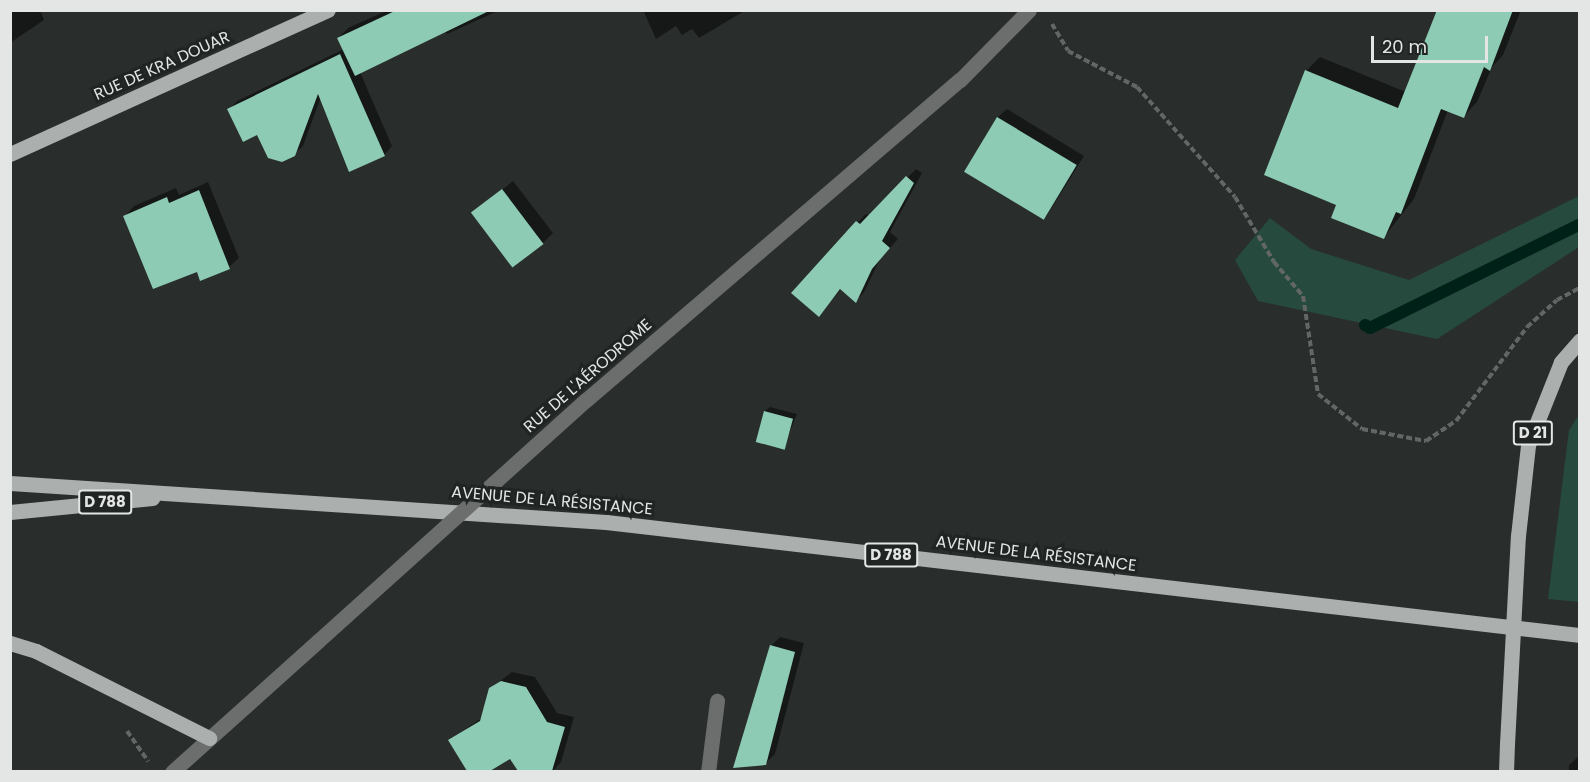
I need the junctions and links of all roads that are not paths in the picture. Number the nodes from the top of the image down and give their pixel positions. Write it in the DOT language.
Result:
graph roads {
  1 [pos="328,10"];
  2 [pos="1029,10"];
  3 [pos="10,154"];
  4 [pos="1580,340"];
  5 [pos="10,483"];
  6 [pos="200,493"];
  7 [pos="10,512"];
  8 [pos="1580,635"];
  9 [pos="10,644"];
  10 [pos="717,701"];
  11 [pos="209,738"];
  12 [pos="172,771"];
  13 [pos="708,771"];
  14 [pos="1506,771"];
  1 -- 3 [label="main road, RUE DE KRA DOUAR"];
  2 -- 11 [label="street, RUE DE L'AÉRODROME, bridge"];
  4 -- 14 [label="main road, D 21, bridge"];
  5 -- 6 [label="main road, AVENUE DE LA RÉSISTANCE / D 788"];
  6 -- 7 [label="main road, AVENUE DE LA RÉSISTANCE / D 788"];
  6 -- 8 [label="main road, AVENUE DE LA RÉSISTANCE / D 788"];
  9 -- 11 [label="main road"];
  10 -- 13 [label="street"];
  11 -- 12 [label="street, RUE DE L'AÉRODROME"];
}
